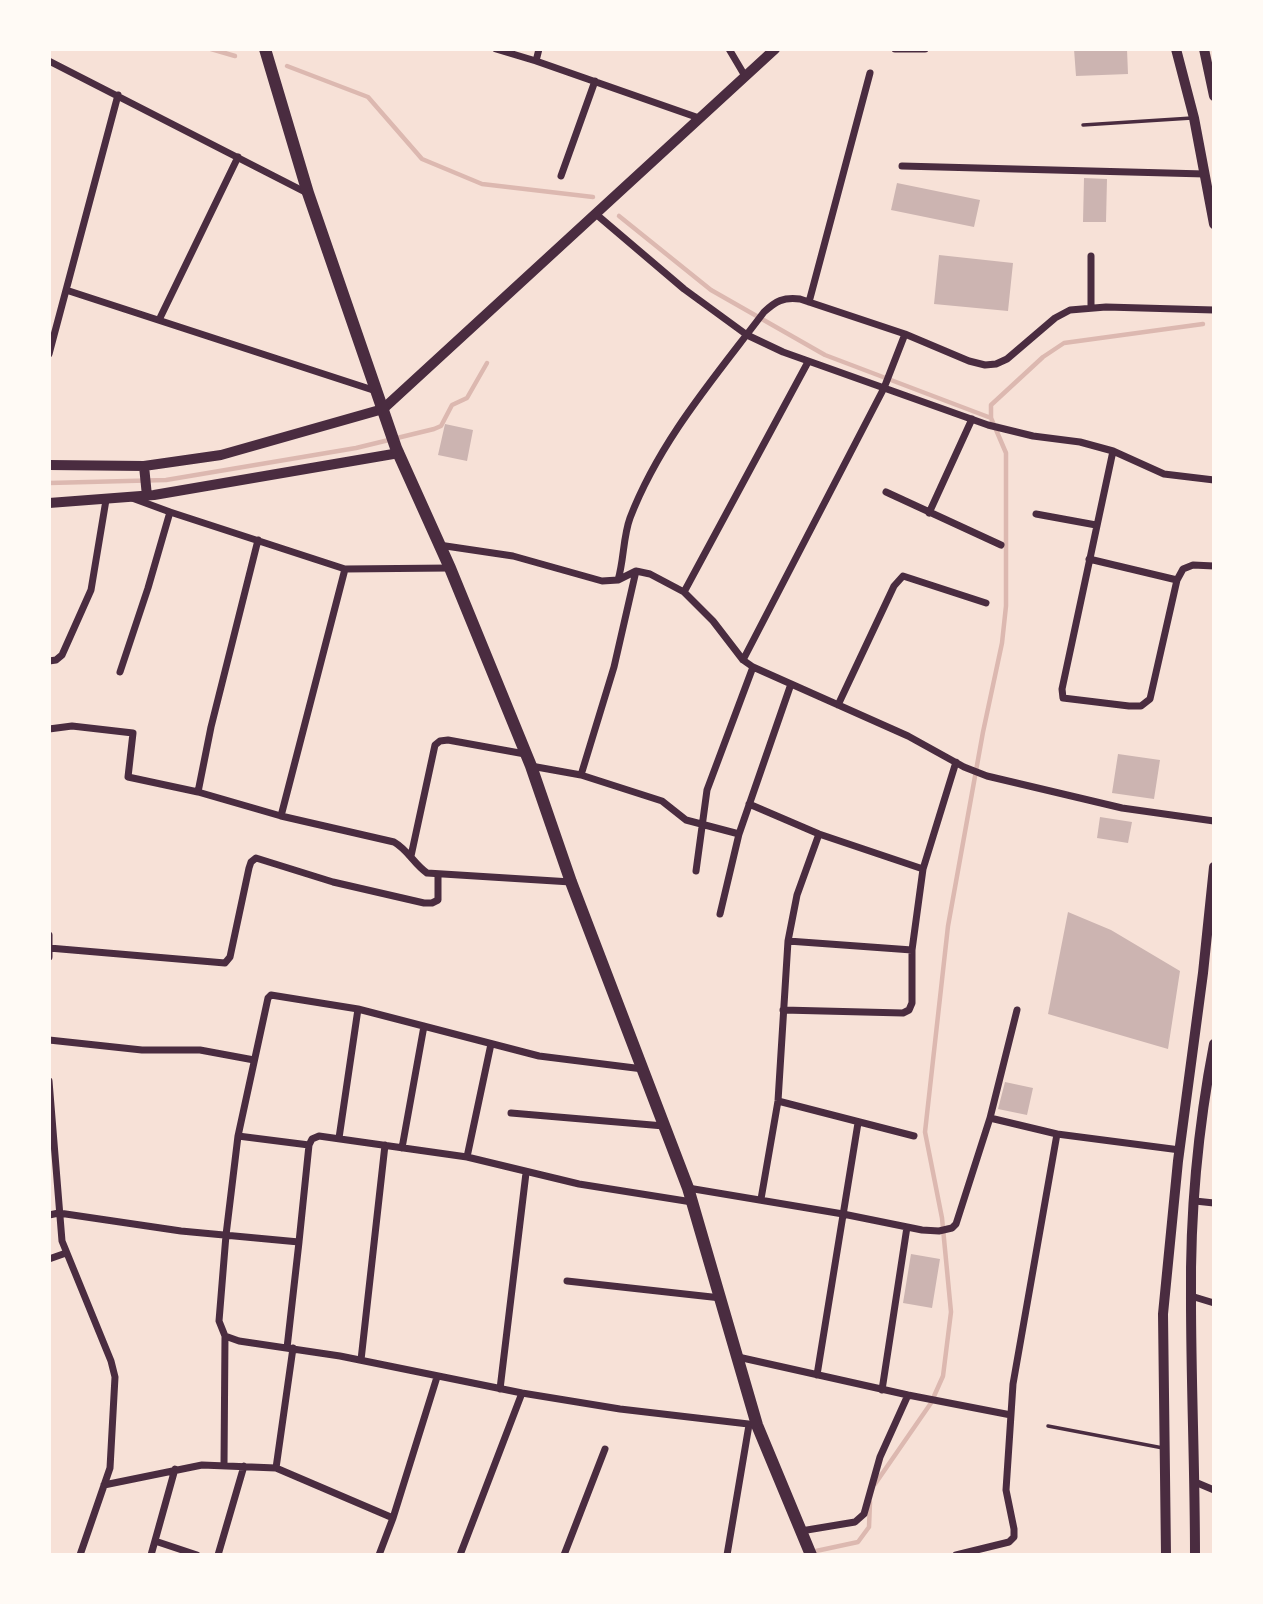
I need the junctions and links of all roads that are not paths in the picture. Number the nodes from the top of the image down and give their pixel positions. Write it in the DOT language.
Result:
graph roads {
  1 [pos="265,49"];
  2 [pos="496,49"];
  3 [pos="539,49"];
  4 [pos="729,49"];
  5 [pos="775,49"];
  6 [pos="895,49"];
  7 [pos="925,49"];
  8 [pos="1176,49"];
  9 [pos="1204,49"];
  10 [pos="49,61"];
  11 [pos="536,61"];
  12 [pos="870,73"];
  13 [pos="745,76"];
  14 [pos="595,81"];
  15 [pos="118,95"];
  16 [pos="1214,96"];
  17 [pos="699,118"];
  18 [pos="1194,118"];
  19 [pos="1083,125"];
  20 [pos="238,157"];
  21 [pos="902,166"];
  22 [pos="1205,174"];
  23 [pos="561,176"];
  24 [pos="308,193"];
  25 [pos="597,215"];
  26 [pos="1214,224"];
  27 [pos="1091,256"];
  28 [pos="66,290"];
  29 [pos="808,302"];
  30 [pos="1091,308"];
  31 [pos="1214,310"];
  32 [pos="159,320"];
  33 [pos="905,334"];
  34 [pos="747,335"];
  35 [pos="49,354"];
  36 [pos="808,362"];
  37 [pos="884,388"];
  38 [pos="376,391"];
  39 [pos="384,413"];
  40 [pos="972,419"];
  41 [pos="398,451"];
  42 [pos="1113,452"];
  43 [pos="49,466"];
  44 [pos="144,466"];
  45 [pos="1214,480"];
  46 [pos="886,492"];
  47 [pos="147,495"];
  48 [pos="132,497"];
  49 [pos="106,500"];
  50 [pos="49,503"];
  51 [pos="170,512"];
  52 [pos="929,513"];
  53 [pos="1035,514"];
  54 [pos="1096,525"];
  55 [pos="258,540"];
  56 [pos="439,545"];
  57 [pos="1001,545"];
  58 [pos="1088,559"];
  59 [pos="1214,566"];
  60 [pos="450,568"];
  61 [pos="345,569"];
  62 [pos="636,571"];
  63 [pos="618,580"];
  64 [pos="1177,580"];
  65 [pos="684,592"];
  66 [pos="986,603"];
  67 [pos="743,660"];
  68 [pos="49,661"];
  69 [pos="753,667"];
  70 [pos="120,672"];
  71 [pos="791,684"];
  72 [pos="838,705"];
  73 [pos="49,729"];
  74 [pos="529,760"];
  75 [pos="956,762"];
  76 [pos="581,775"];
  77 [pos="198,792"];
  78 [pos="749,804"];
  79 [pos="281,816"];
  80 [pos="1214,821"];
  81 [pos="701,824"];
  82 [pos="739,834"];
  83 [pos="819,834"];
  84 [pos="411,856"];
  85 [pos="1214,867"];
  86 [pos="923,869"];
  87 [pos="696,871"];
  88 [pos="438,874"];
  89 [pos="571,882"];
  90 [pos="720,915"];
  91 [pos="49,938"];
  92 [pos="788,941"];
  93 [pos="49,948"];
  94 [pos="912,950"];
  95 [pos="49,957"];
  96 [pos="358,1009"];
  97 [pos="783,1010"];
  98 [pos="1017,1010"];
  99 [pos="424,1026"];
  100 [pos="49,1040"];
  101 [pos="491,1044"];
  102 [pos="1214,1044"];
  103 [pos="254,1060"];
  104 [pos="643,1069"];
  105 [pos="1211,1072"];
  106 [pos="49,1081"];
  107 [pos="778,1101"];
  108 [pos="50,1102"];
  109 [pos="511,1113"];
  110 [pos="990,1118"];
  111 [pos="859,1122"];
  112 [pos="666,1126"];
  113 [pos="1057,1134"];
  114 [pos="237,1136"];
  115 [pos="914,1136"];
  116 [pos="339,1138"];
  117 [pos="309,1145"];
  118 [pos="385,1145"];
  119 [pos="402,1148"];
  120 [pos="1180,1150"];
  121 [pos="467,1157"];
  122 [pos="526,1173"];
  123 [pos="688,1188"];
  124 [pos="761,1199"];
  125 [pos="1195,1201"];
  126 [pos="693,1202"];
  127 [pos="1214,1203"];
  128 [pos="59,1213"];
  129 [pos="843,1214"];
  130 [pos="49,1215"];
  131 [pos="907,1227"];
  132 [pos="226,1235"];
  133 [pos="299,1242"];
  134 [pos="66,1253"];
  135 [pos="49,1259"];
  136 [pos="567,1281"];
  137 [pos="1191,1296"];
  138 [pos="721,1298"];
  139 [pos="1214,1303"];
  140 [pos="225,1336"];
  141 [pos="290,1348"];
  142 [pos="738,1357"];
  143 [pos="360,1360"];
  144 [pos="817,1375"];
  145 [pos="437,1377"];
  146 [pos="500,1389"];
  147 [pos="882,1390"];
  148 [pos="522,1393"];
  149 [pos="908,1395"];
  150 [pos="1011,1415"];
  151 [pos="753,1425"];
  152 [pos="1048,1426"];
  153 [pos="1165,1448"];
  154 [pos="605,1449"];
  155 [pos="224,1465"];
  156 [pos="244,1466"];
  157 [pos="276,1468"];
  158 [pos="175,1469"];
  159 [pos="1195,1482"];
  160 [pos="104,1485"];
  161 [pos="1214,1490"];
  162 [pos="393,1518"];
  163 [pos="801,1531"];
  164 [pos="155,1541"];
  165 [pos="80,1555"];
  166 [pos="151,1555"];
  167 [pos="197,1555"];
  168 [pos="218,1555"];
  169 [pos="379,1555"];
  170 [pos="460,1555"];
  171 [pos="564,1555"];
  172 [pos="727,1555"];
  173 [pos="811,1555"];
  174 [pos="956,1555"];
  175 [pos="1166,1555"];
  176 [pos="1195,1555"];
  1 -- 24 [label="main road"];
  2 -- 11 [label="street"];
  3 -- 11 [label="street"];
  4 -- 13 [label="street"];
  5 -- 13 [label="street"];
  6 -- 7 [label="street"];
  8 -- 18 [label="main road"];
  9 -- 16 [label="main road"];
  10 -- 15 [label="street"];
  11 -- 14 [label="street"];
  12 -- 29 [label="street"];
  13 -- 17 [label="street"];
  14 -- 17 [label="street"];
  14 -- 23 [label="street"];
  15 -- 20 [label="street"];
  15 -- 28 [label="street"];
  17 -- 25 [label="street"];
  18 -- 19 [label="lane"];
  18 -- 22 [label="main road"];
  20 -- 24 [label="street"];
  20 -- 32 [label="street"];
  21 -- 22 [label="street"];
  22 -- 26 [label="main road"];
  24 -- 38 [label="main road"];
  25 -- 34 [label="street"];
  25 -- 39 [label="street"];
  27 -- 30 [label="street"];
  28 -- 32 [label="street"];
  28 -- 35 [label="street"];
  29 -- 33 [label="street"];
  29 -- 34 [label="street"];
  30 -- 31 [label="street"];
  30 -- 33 [label="street"];
  32 -- 38 [label="street"];
  33 -- 37 [label="street"];
  34 -- 36 [label="street"];
  34 -- 63 [label="street"];
  36 -- 37 [label="street"];
  36 -- 65 [label="street"];
  37 -- 40 [label="street"];
  37 -- 67 [label="street"];
  38 -- 39 [label="main road"];
  39 -- 41 [label="main road"];
  39 -- 44 [label="street"];
  40 -- 42 [label="street"];
  40 -- 52 [label="street"];
  41 -- 47 [label="street"];
  41 -- 56 [label="main road"];
  42 -- 45 [label="street"];
  42 -- 54 [label="street"];
  43 -- 44 [label="street"];
  44 -- 47 [label="street"];
  46 -- 52 [label="street"];
  47 -- 48 [label="street"];
  48 -- 49 [label="street"];
  48 -- 51 [label="street"];
  49 -- 50 [label="street"];
  49 -- 68 [label="street"];
  51 -- 55 [label="street"];
  51 -- 70 [label="street"];
  52 -- 57 [label="street"];
  53 -- 54 [label="street"];
  54 -- 58 [label="street"];
  55 -- 61 [label="street"];
  55 -- 77 [label="street"];
  56 -- 60 [label="main road"];
  56 -- 63 [label="street"];
  58 -- 64 [label="street"];
  58 -- 64 [label="street"];
  59 -- 64 [label="street"];
  60 -- 61 [label="street"];
  60 -- 74 [label="main road"];
  61 -- 79 [label="street"];
  62 -- 63 [label="street"];
  62 -- 65 [label="street"];
  62 -- 76 [label="street"];
  65 -- 67 [label="street"];
  66 -- 72 [label="street"];
  67 -- 69 [label="street"];
  69 -- 71 [label="street"];
  69 -- 81 [label="street"];
  71 -- 72 [label="street"];
  71 -- 78 [label="street"];
  72 -- 75 [label="street"];
  73 -- 77 [label="street"];
  74 -- 76 [label="street"];
  74 -- 84 [label="street"];
  74 -- 89 [label="main road"];
  75 -- 80 [label="street"];
  75 -- 86 [label="street"];
  76 -- 81 [label="street"];
  77 -- 79 [label="street"];
  78 -- 82 [label="street"];
  78 -- 83 [label="street"];
  79 -- 84 [label="street"];
  81 -- 82 [label="street"];
  81 -- 87 [label="street"];
  82 -- 90 [label="street"];
  83 -- 86 [label="street"];
  83 -- 92 [label="street"];
  84 -- 88 [label="street"];
  85 -- 120 [label="main road"];
  86 -- 94 [label="street"];
  88 -- 89 [label="street"];
  88 -- 93 [label="street"];
  89 -- 104 [label="main road"];
  91 -- 93 [label="street"];
  92 -- 94 [label="street"];
  92 -- 97 [label="street"];
  93 -- 95 [label="street"];
  94 -- 97 [label="street"];
  96 -- 99 [label="street"];
  96 -- 103 [label="street"];
  96 -- 116 [label="street"];
  97 -- 107 [label="street"];
  98 -- 110 [label="street"];
  99 -- 101 [label="street"];
  99 -- 119 [label="street"];
  100 -- 103 [label="street"];
  101 -- 104 [label="street"];
  101 -- 121 [label="street"];
  102 -- 105 [label="main road"];
  103 -- 114 [label="street"];
  104 -- 112 [label="main road"];
  105 -- 125 [label="main road"];
  106 -- 108 [label="street"];
  107 -- 111 [label="street"];
  107 -- 124 [label="street"];
  108 -- 128 [label="street"];
  109 -- 112 [label="street"];
  110 -- 113 [label="street"];
  110 -- 131 [label="street"];
  111 -- 115 [label="street"];
  111 -- 129 [label="street"];
  112 -- 123 [label="main road"];
  113 -- 120 [label="street"];
  113 -- 150 [label="street"];
  114 -- 117 [label="street"];
  114 -- 132 [label="street"];
  116 -- 117 [label="street"];
  116 -- 118 [label="street"];
  117 -- 133 [label="street"];
  118 -- 119 [label="street"];
  118 -- 143 [label="street"];
  119 -- 121 [label="street"];
  120 -- 153 [label="main road"];
  121 -- 122 [label="street"];
  122 -- 126 [label="street"];
  122 -- 146 [label="street"];
  123 -- 124 [label="street"];
  123 -- 126 [label="main road"];
  124 -- 129 [label="street"];
  125 -- 127 [label="street"];
  125 -- 137 [label="main road"];
  126 -- 138 [label="main road"];
  128 -- 130 [label="street"];
  128 -- 132 [label="street"];
  128 -- 134 [label="street"];
  129 -- 131 [label="street"];
  129 -- 144 [label="street"];
  131 -- 147 [label="street"];
  132 -- 133 [label="street"];
  132 -- 140 [label="street"];
  133 -- 141 [label="street"];
  134 -- 135 [label="street"];
  134 -- 160 [label="street"];
  136 -- 138 [label="street"];
  137 -- 139 [label="street"];
  137 -- 159 [label="main road"];
  138 -- 142 [label="main road"];
  140 -- 141 [label="street"];
  140 -- 155 [label="street"];
  141 -- 143 [label="street"];
  141 -- 157 [label="street"];
  142 -- 144 [label="street"];
  142 -- 151 [label="main road"];
  143 -- 145 [label="street"];
  144 -- 147 [label="street"];
  145 -- 146 [label="street"];
  145 -- 162 [label="street"];
  146 -- 148 [label="street"];
  147 -- 149 [label="street"];
  148 -- 151 [label="street"];
  148 -- 170 [label="street"];
  149 -- 150 [label="street"];
  149 -- 163 [label="street"];
  150 -- 174 [label="street"];
  151 -- 163 [label="main road"];
  151 -- 172 [label="street"];
  152 -- 153 [label="lane"];
  153 -- 175 [label="main road"];
  154 -- 171 [label="street"];
  155 -- 156 [label="street"];
  155 -- 158 [label="street"];
  156 -- 157 [label="street"];
  156 -- 168 [label="street"];
  157 -- 162 [label="street"];
  158 -- 160 [label="street"];
  158 -- 164 [label="street"];
  159 -- 161 [label="street"];
  159 -- 176 [label="main road"];
  160 -- 165 [label="street"];
  162 -- 169 [label="street"];
  163 -- 173 [label="main road"];
  164 -- 166 [label="street"];
  164 -- 167 [label="street"];
}
